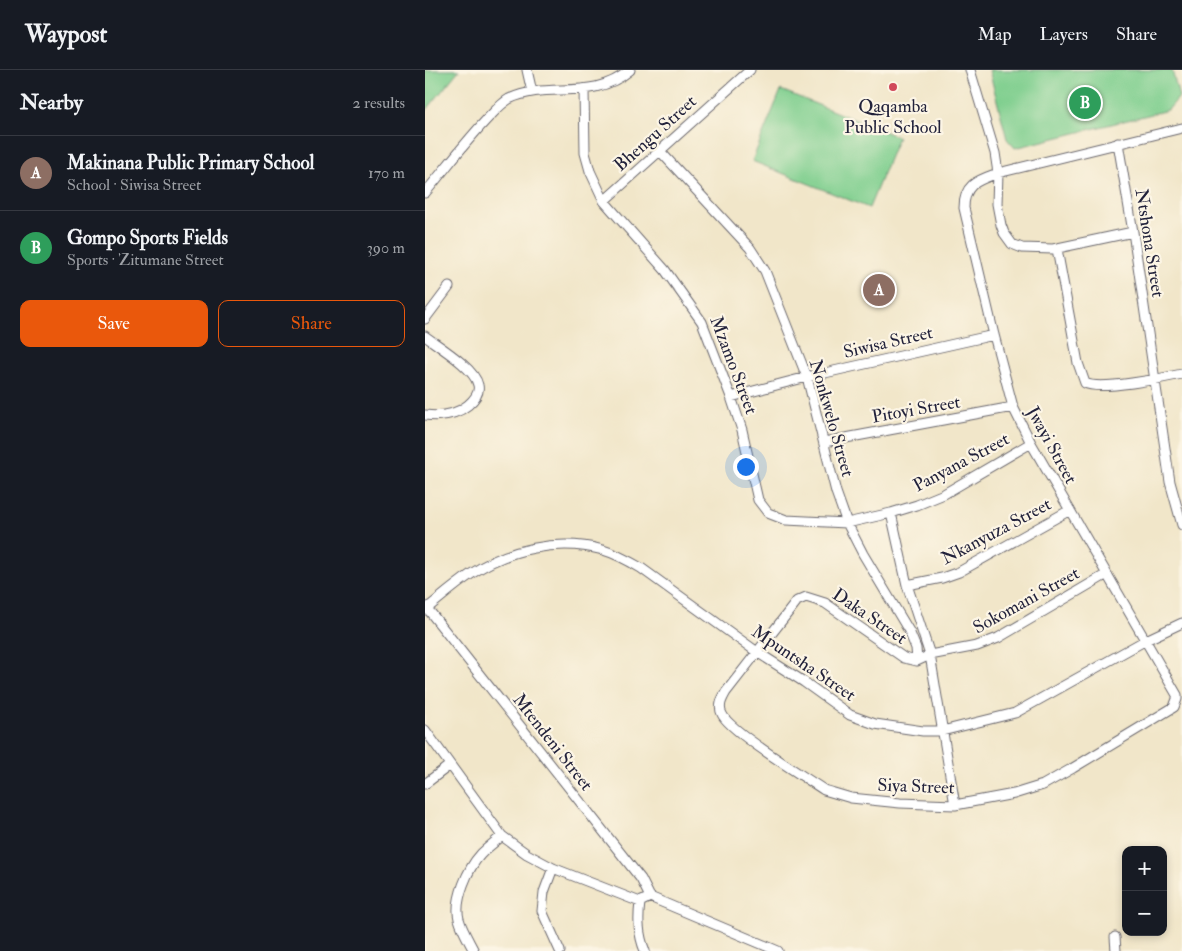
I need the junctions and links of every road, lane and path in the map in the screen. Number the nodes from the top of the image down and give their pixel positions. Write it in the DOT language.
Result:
graph roads {
  1 [pos="527,70"];
  2 [pos="630,70"];
  3 [pos="750,70"];
  4 [pos="970,70"];
  5 [pos="584,89"];
  6 [pos="532,92"];
  7 [pos="1182,128"];
  8 [pos="1118,143"];
  9 [pos="659,150"];
  10 [pos="999,173"];
  11 [pos="425,193"];
  12 [pos="604,201"];
  13 [pos="1133,232"];
  14 [pos="1057,249"];
  15 [pos="449,287"];
  16 [pos="425,319"];
  17 [pos="994,335"];
  18 [pos="425,336"];
  19 [pos="1182,374"];
  20 [pos="807,377"];
  21 [pos="1155,380"];
  22 [pos="731,397"];
  23 [pos="1013,407"];
  24 [pos="425,415"];
  25 [pos="824,442"];
  26 [pos="1031,443"];
  27 [pos="1070,510"];
  28 [pos="891,513"];
  29 [pos="847,523"];
  30 [pos="1182,525"];
  31 [pos="1107,574"];
  32 [pos="907,585"];
  33 [pos="426,609"];
  34 [pos="1182,622"];
  35 [pos="1146,640"];
  36 [pos="757,652"];
  37 [pos="930,655"];
  38 [pos="917,661"];
  39 [pos="1177,695"];
  40 [pos="425,730"];
  41 [pos="942,731"];
  42 [pos="450,765"];
  43 [pos="425,784"];
  44 [pos="955,805"];
  45 [pos="502,836"];
  46 [pos="553,868"];
  47 [pos="650,897"];
  48 [pos="640,902"];
  49 [pos="1115,937"];
  50 [pos="474,951"];
  51 [pos="560,951"];
  52 [pos="645,951"];
  53 [pos="778,951"];
  54 [pos="1116,951"];
  1 -- 6 [label="street"];
  2 -- 5 [label="street"];
  3 -- 9 [label="street, Bhengu Street"];
  4 -- 10 [label="street"];
  5 -- 6 [label="street"];
  5 -- 12 [label="street, Mzamo Street"];
  6 -- 11 [label="street"];
  7 -- 8 [label="street"];
  8 -- 10 [label="street"];
  8 -- 13 [label="street, Ntshona Street"];
  9 -- 12 [label="street, Bhengu Street"];
  9 -- 20 [label="street, Nonkwelo Street"];
  10 -- 14 [label="street"];
  10 -- 17 [label="street, Jwayi Street"];
  12 -- 22 [label="street, Mzamo Street"];
  13 -- 14 [label="street"];
  13 -- 21 [label="street, Ntshona Street"];
  14 -- 21 [label="street"];
  15 -- 16 [label="street"];
  17 -- 20 [label="street, Siwisa Street"];
  17 -- 23 [label="street, Jwayi Street"];
  18 -- 24 [label="street"];
  19 -- 21 [label="street"];
  20 -- 22 [label="street, Siwisa Street"];
  20 -- 25 [label="street, Nonkwelo Street"];
  21 -- 30 [label="street, Ntshona Street"];
  22 -- 29 [label="street, Mzamo Street"];
  23 -- 25 [label="street, Pitoyi Street"];
  23 -- 26 [label="street, Jwayi Street"];
  25 -- 29 [label="street, Nonkwelo Street"];
  26 -- 27 [label="street, Jwayi Street"];
  26 -- 28 [label="street, Panyana Street"];
  27 -- 31 [label="street, Jwayi Street"];
  27 -- 32 [label="street, Nkanyuza Street"];
  28 -- 29 [label="street, Panyana Street"];
  28 -- 32 [label="street"];
  29 -- 38 [label="street, Nonkwelo Street"];
  31 -- 35 [label="street, Jwayi Street"];
  31 -- 37 [label="street, Sokomani Street"];
  32 -- 37 [label="street"];
  33 -- 36 [label="street, Mpuntsha Street"];
  33 -- 47 [label="street, Mtendeni Street"];
  34 -- 35 [label="street, Mpuntsha Street"];
  35 -- 39 [label="street, Jwayi Street"];
  35 -- 41 [label="street, Mpuntsha Street"];
  36 -- 38 [label="street, Daka Street"];
  36 -- 41 [label="street, Mpuntsha Street"];
  36 -- 44 [label="street, Siya Street"];
  37 -- 38 [label="street, Daka Street"];
  37 -- 41 [label="street"];
  39 -- 44 [label="street, Siya Street"];
  40 -- 42 [label="street"];
  41 -- 44 [label="street"];
  42 -- 43 [label="street"];
  42 -- 45 [label="street"];
  45 -- 46 [label="street"];
  45 -- 50 [label="street"];
  46 -- 48 [label="street"];
  46 -- 51 [label="street"];
  47 -- 48 [label="street"];
  47 -- 53 [label="street"];
  48 -- 52 [label="street"];
  49 -- 54 [label="street"];
}
